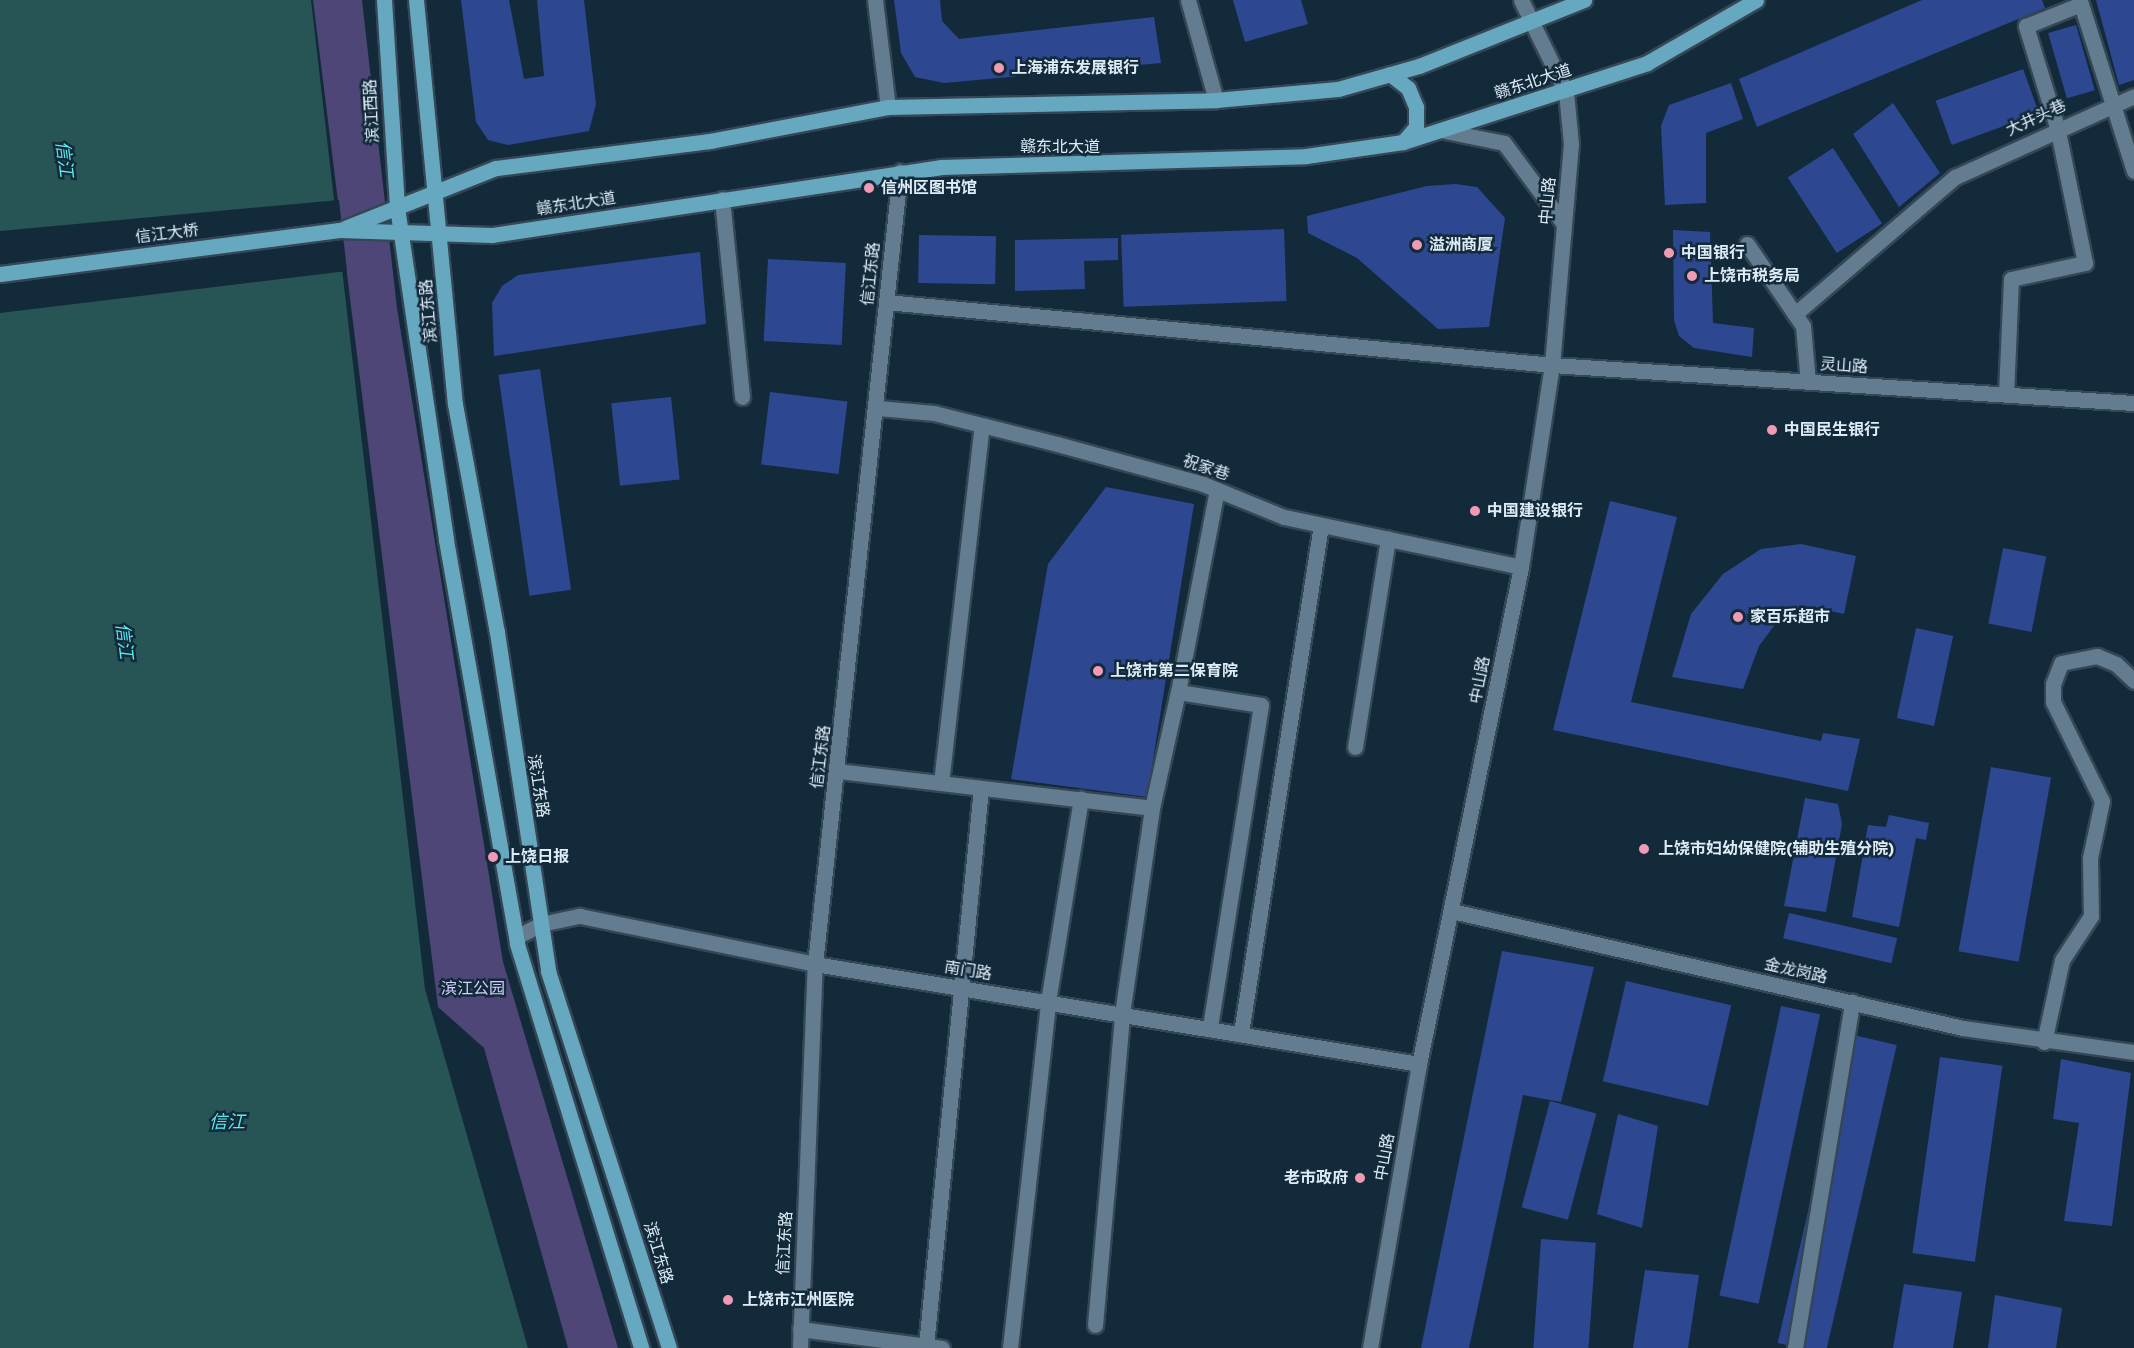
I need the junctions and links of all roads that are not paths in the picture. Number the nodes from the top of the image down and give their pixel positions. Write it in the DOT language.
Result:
graph roads {
  1 [pos="384,0"];
  2 [pos="416,0"];
  3 [pos="875,0"];
  4 [pos="1188,0"];
  5 [pos="1521,0"];
  6 [pos="1584,0"];
  7 [pos="1756,0"];
  8 [pos="1531,21"];
  9 [pos="1390,74"];
  10 [pos="1566,92"];
  11 [pos="2134,96"];
  12 [pos="1216,100"];
  13 [pos="2112,105"];
  14 [pos="888,107"];
  15 [pos="2057,127"];
  16 [pos="1445,131"];
  17 [pos="1402,142"];
  18 [pos="2134,171"];
  19 [pos="900,172"];
  20 [pos="436,191"];
  21 [pos="722,200"];
  22 [pos="399,220"];
  23 [pos="1564,224"];
  24 [pos="339,230"];
  25 [pos="440,233"];
  26 [pos="1747,244"];
  27 [pos="0,274"];
  28 [pos="886,303"];
  29 [pos="1795,314"];
  30 [pos="1552,365"];
  31 [pos="1808,382"];
  32 [pos="2006,394"];
  33 [pos="742,397"];
  34 [pos="2134,403"];
  35 [pos="878,408"];
  36 [pos="982,425"];
  37 [pos="1216,490"];
  38 [pos="1321,525"];
  39 [pos="1388,539"];
  40 [pos="1521,567"];
  41 [pos="2134,681"];
  42 [pos="1178,692"];
  43 [pos="1354,747"];
  44 [pos="838,771"];
  45 [pos="941,783"];
  46 [pos="981,788"];
  47 [pos="1081,799"];
  48 [pos="1152,808"];
  49 [pos="1452,911"];
  50 [pos="541,924"];
  51 [pos="516,937"];
  52 [pos="815,964"];
  53 [pos="963,988"];
  54 [pos="1048,1002"];
  55 [pos="1852,1002"];
  56 [pos="1122,1014"];
  57 [pos="1210,1028"];
  58 [pos="1241,1033"];
  59 [pos="2044,1042"];
  60 [pos="2134,1052"];
  61 [pos="1419,1064"];
  62 [pos="1095,1325"];
  63 [pos="800,1329"];
  64 [pos="926,1346"];
  65 [pos="641,1348"];
  66 [pos="669,1348"];
  67 [pos="800,1348"];
  68 [pos="942,1348"];
  69 [pos="1011,1348"];
  70 [pos="1370,1348"];
  71 [pos="1796,1348"];
  1 -- 22 [label="main road, 滨江西路"];
  2 -- 20 [label="main road"];
  3 -- 14 [label="street"];
  4 -- 12 [label="street"];
  5 -- 8 [label="street, 中山路"];
  6 -- 8 [label="main road"];
  7 -- 10 [label="main road, 赣东北大道"];
  8 -- 9 [label="main road"];
  8 -- 10 [label="street, 中山路"];
  9 -- 12 [label="main road"];
  9 -- 17 [label="main road"];
  10 -- 16 [label="main road, 赣东北大道"];
  10 -- 23 [label="street, 中山路"];
  11 -- 13 [label="street, 大井头巷"];
  12 -- 14 [label="main road"];
  13 -- 15 [label="street, 大井头巷"];
  13 -- 15 [label="street"];
  13 -- 18 [label="street"];
  14 -- 20 [label="main road"];
  15 -- 29 [label="street, 大井头巷"];
  15 -- 32 [label="street"];
  16 -- 17 [label="main road, 赣东北大道"];
  16 -- 23 [label="street"];
  17 -- 19 [label="main road, 赣东北大道"];
  19 -- 21 [label="main road, 赣东北大道"];
  19 -- 28 [label="street, 信江东路"];
  20 -- 22 [label="main road"];
  20 -- 25 [label="main road, 滨江东路"];
  21 -- 25 [label="main road, 赣东北大道"];
  21 -- 33 [label="street"];
  22 -- 24 [label="main road, 赣东北大道"];
  22 -- 24 [label="main road"];
  22 -- 25 [label="main road, 赣东北大道"];
  22 -- 51 [label="main road, 滨江东路"];
  23 -- 30 [label="street, 中山路"];
  24 -- 27 [label="main road, 信江大桥"];
  25 -- 50 [label="main road, 滨江东路"];
  26 -- 29 [label="street"];
  28 -- 30 [label="street, 灵山路"];
  28 -- 35 [label="street, 信江东路"];
  29 -- 31 [label="street"];
  30 -- 31 [label="street, 灵山路"];
  30 -- 40 [label="street, 中山路"];
  31 -- 32 [label="street, 灵山路"];
  32 -- 34 [label="street, 灵山路"];
  35 -- 36 [label="street, 祝家巷"];
  35 -- 44 [label="street, 信江东路"];
  36 -- 37 [label="street, 祝家巷"];
  36 -- 45 [label="street"];
  37 -- 38 [label="street, 祝家巷"];
  37 -- 42 [label="street"];
  38 -- 39 [label="street, 祝家巷"];
  38 -- 58 [label="street"];
  39 -- 40 [label="street, 祝家巷"];
  39 -- 43 [label="street"];
  40 -- 49 [label="street, 中山路"];
  41 -- 59 [label="street"];
  42 -- 48 [label="street"];
  42 -- 57 [label="street"];
  44 -- 45 [label="street"];
  44 -- 52 [label="street, 信江东路"];
  45 -- 46 [label="street"];
  46 -- 47 [label="street"];
  46 -- 53 [label="street"];
  47 -- 48 [label="street"];
  47 -- 54 [label="street"];
  48 -- 56 [label="street"];
  49 -- 55 [label="street, 金龙岗路"];
  49 -- 61 [label="street, 中山路"];
  50 -- 51 [label="street, 南门路"];
  50 -- 52 [label="street, 南门路"];
  50 -- 66 [label="main road, 滨江东路"];
  51 -- 65 [label="main road, 滨江东路"];
  52 -- 53 [label="street, 南门路"];
  52 -- 63 [label="street, 信江东路"];
  53 -- 54 [label="street, 南门路"];
  53 -- 64 [label="street"];
  54 -- 56 [label="street, 南门路"];
  54 -- 69 [label="street"];
  55 -- 59 [label="street, 金龙岗路"];
  55 -- 71 [label="street"];
  56 -- 57 [label="street, 南门路"];
  56 -- 62 [label="street"];
  57 -- 58 [label="street, 南门路"];
  58 -- 61 [label="street, 南门路"];
  59 -- 60 [label="street, 金龙岗路"];
  61 -- 70 [label="street, 中山路"];
  63 -- 64 [label="street"];
  63 -- 67 [label="street, 信江东路"];
  64 -- 68 [label="street"];
}
